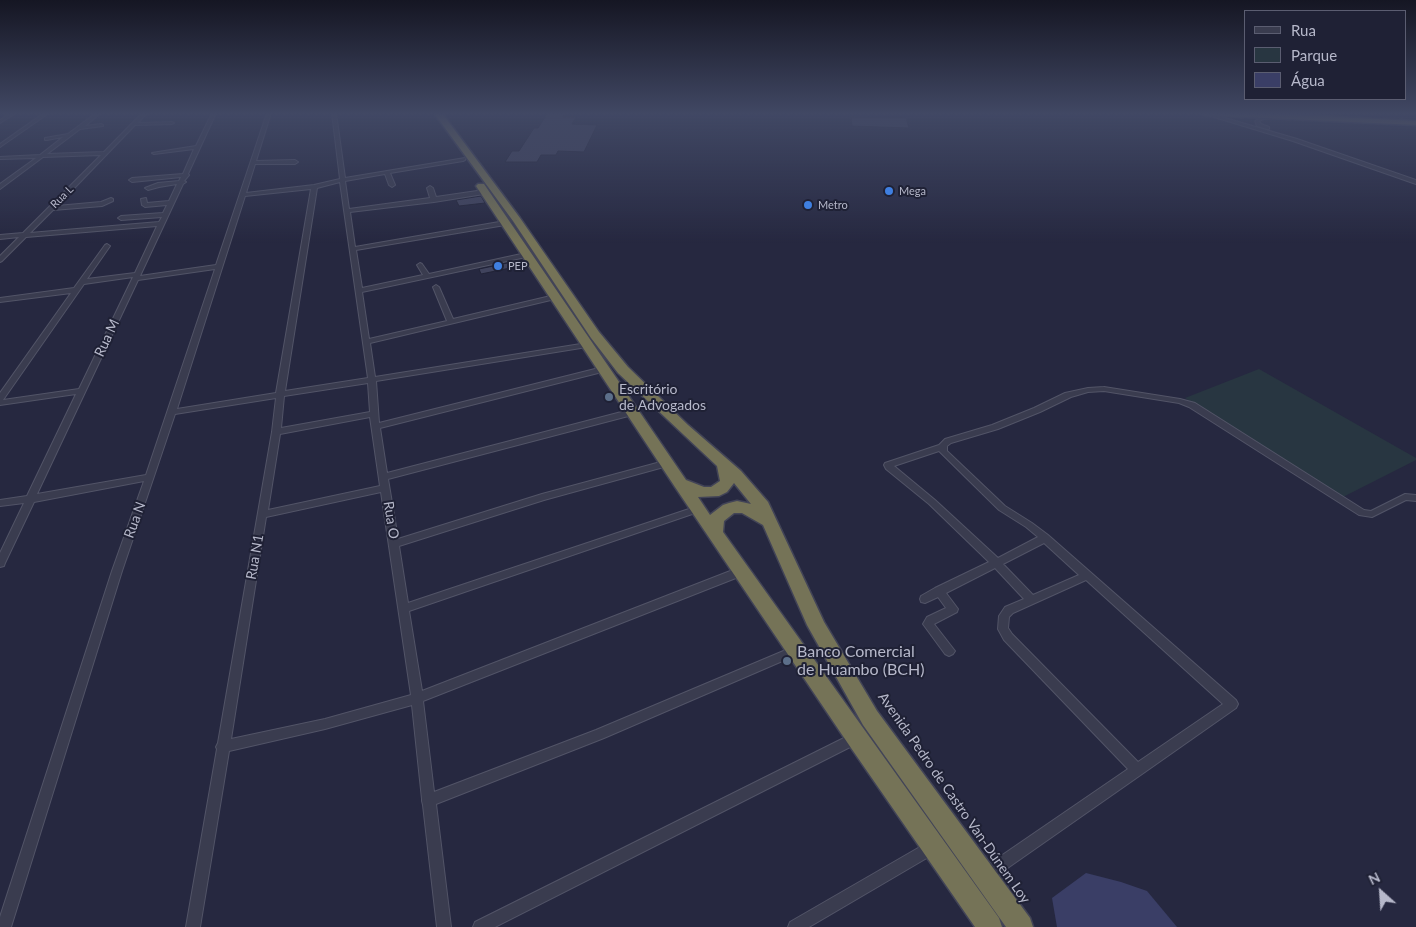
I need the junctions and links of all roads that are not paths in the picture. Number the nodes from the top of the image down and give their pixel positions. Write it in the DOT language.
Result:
graph roads {
  1 [pos="35,156"];
  2 [pos="40,156"];
  3 [pos="103,156"];
  4 [pos="195,156"];
  5 [pos="255,156"];
  6 [pos="339,156"];
  7 [pos="460,156"];
  8 [pos="470,156"];
  9 [pos="1344,156"];
  10 [pos="1348,156"];
  11 [pos="0,158"];
  12 [pos="463,160"];
  13 [pos="295,162"];
  14 [pos="253,163"];
  15 [pos="387,172"];
  16 [pos="184,178"];
  17 [pos="132,180"];
  18 [pos="342,180"];
  19 [pos="1416,180"];
  20 [pos="392,185"];
  21 [pos="0,187"];
  22 [pos="314,187"];
  23 [pos="148,188"];
  24 [pos="430,188"];
  25 [pos="484,192"];
  26 [pos="243,195"];
  27 [pos="144,199"];
  28 [pos="111,200"];
  29 [pos="434,200"];
  30 [pos="172,203"];
  31 [pos="412,203"];
  32 [pos="51,208"];
  33 [pos="346,211"];
  34 [pos="415,212"];
  35 [pos="165,215"];
  36 [pos="121,218"];
  37 [pos="505,223"];
  38 [pos="160,224"];
  39 [pos="22,237"];
  40 [pos="0,238"];
  41 [pos="107,246"];
  42 [pos="352,249"];
  43 [pos="526,255"];
  44 [pos="0,260"];
  45 [pos="420,265"];
  46 [pos="219,267"];
  47 [pos="136,276"];
  48 [pos="427,276"];
  49 [pos="82,282"];
  50 [pos="436,287"];
  51 [pos="75,290"];
  52 [pos="359,291"];
  53 [pos="555,298"];
  54 [pos="0,300"];
  55 [pos="451,322"];
  56 [pos="366,342"];
  57 [pos="587,345"];
  58 [pos="603,369"];
  59 [pos="372,381"];
  60 [pos="82,391"];
  61 [pos="280,395"];
  62 [pos="0,399"];
  63 [pos="0,403"];
  64 [pos="172,412"];
  65 [pos="633,412"];
  66 [pos="374,414"];
  67 [pos="377,426"];
  68 [pos="276,432"];
  69 [pos="942,447"];
  70 [pos="668,463"];
  71 [pos="724,465"];
  72 [pos="150,477"];
  73 [pos="384,477"];
  74 [pos="680,483"];
  75 [pos="386,488"];
  76 [pos="1416,498"];
  77 [pos="30,499"];
  78 [pos="0,503"];
  79 [pos="698,509"];
  80 [pos="262,515"];
  81 [pos="771,523"];
  82 [pos="715,532"];
  83 [pos="1045,538"];
  84 [pos="395,544"];
  85 [pos="996,562"];
  86 [pos="0,563"];
  87 [pos="742,572"];
  88 [pos="1086,576"];
  89 [pos="939,592"];
  90 [pos="925,599"];
  91 [pos="1031,600"];
  92 [pos="403,608"];
  93 [pos="796,650"];
  94 [pos="949,651"];
  95 [pos="417,698"];
  96 [pos="856,738"];
  97 [pos="222,747"];
  98 [pos="1138,770"];
  99 [pos="428,801"];
  100 [pos="932,847"];
  101 [pos="984,876"];
  102 [pos="4,927"];
  103 [pos="193,927"];
  104 [pos="444,927"];
  105 [pos="480,927"];
  106 [pos="795,927"];
  107 [pos="990,927"];
  108 [pos="1021,927"];
  1 -- 11 [label="street"];
  2 -- 21 [label="street"];
  3 -- 32 [label="street, Rua L"];
  4 -- 16 [label="street, Rua M"];
  5 -- 14 [label="street, Rua N"];
  6 -- 18 [label="street, Rua O"];
  7 -- 12 [label="highway"];
  8 -- 71 [label="highway, Avenida Pedro de Castro Van-Dúnem Loy"];
  9 -- 19 [label="street"];
  10 -- 19 [label="street"];
  12 -- 15 [label="street"];
  12 -- 25 [label="highway"];
  13 -- 14 [label="street"];
  14 -- 26 [label="street, Rua N"];
  15 -- 18 [label="street"];
  15 -- 20 [label="street"];
  16 -- 17 [label="street"];
  16 -- 23 [label="street"];
  16 -- 30 [label="street, Rua M"];
  18 -- 22 [label="street"];
  18 -- 33 [label="street, Rua O"];
  22 -- 26 [label="street"];
  22 -- 61 [label="street, Rua N1"];
  24 -- 29 [label="street"];
  25 -- 29 [label="street"];
  25 -- 37 [label="highway"];
  26 -- 46 [label="street, Rua N"];
  27 -- 30 [label="street"];
  28 -- 32 [label="street"];
  29 -- 31 [label="street"];
  30 -- 35 [label="street, Rua M"];
  31 -- 33 [label="street"];
  31 -- 34 [label="street"];
  32 -- 39 [label="street, Rua L"];
  33 -- 42 [label="street, Rua O"];
  35 -- 36 [label="street"];
  35 -- 38 [label="street, Rua M"];
  37 -- 42 [label="street"];
  37 -- 43 [label="highway"];
  38 -- 39 [label="street"];
  38 -- 47 [label="street, Rua M"];
  39 -- 40 [label="street"];
  39 -- 44 [label="street, Rua L"];
  41 -- 49 [label="street"];
  42 -- 52 [label="street, Rua O"];
  43 -- 48 [label="street"];
  43 -- 53 [label="highway"];
  45 -- 48 [label="street"];
  46 -- 47 [label="street"];
  46 -- 64 [label="street, Rua N"];
  47 -- 49 [label="street"];
  47 -- 60 [label="street, Rua M"];
  48 -- 52 [label="street"];
  49 -- 51 [label="street"];
  50 -- 55 [label="street"];
  51 -- 54 [label="street"];
  51 -- 62 [label="street"];
  52 -- 56 [label="street, Rua O"];
  53 -- 55 [label="street"];
  53 -- 57 [label="highway"];
  55 -- 56 [label="street"];
  56 -- 59 [label="street, Rua O"];
  57 -- 58 [label="highway"];
  57 -- 59 [label="street"];
  58 -- 65 [label="highway"];
  58 -- 67 [label="street"];
  59 -- 61 [label="street"];
  59 -- 66 [label="street, Rua O"];
  60 -- 63 [label="street"];
  60 -- 77 [label="street, Rua M"];
  61 -- 64 [label="street"];
  61 -- 68 [label="street, Rua N1"];
  64 -- 72 [label="street, Rua N"];
  65 -- 70 [label="highway"];
  65 -- 73 [label="street"];
  66 -- 67 [label="street, Rua O"];
  66 -- 68 [label="street"];
  67 -- 73 [label="street, Rua O"];
  68 -- 80 [label="street, Rua N1"];
  69 -- 76 [label="street"];
  69 -- 83 [label="street"];
  69 -- 85 [label="street"];
  70 -- 74 [label="highway"];
  70 -- 84 [label="street"];
  71 -- 74 [label="highway"];
  71 -- 81 [label="highway, Avenida Pedro de Castro Van-Dúnem Loy"];
  72 -- 77 [label="street"];
  72 -- 102 [label="street, Rua N"];
  73 -- 75 [label="street, Rua O"];
  74 -- 79 [label="highway"];
  75 -- 80 [label="street"];
  75 -- 84 [label="street, Rua O"];
  77 -- 78 [label="street"];
  77 -- 86 [label="street, Rua M"];
  79 -- 82 [label="highway"];
  79 -- 92 [label="street"];
  80 -- 97 [label="street, Rua N1"];
  81 -- 82 [label="highway"];
  81 -- 101 [label="highway, Avenida Pedro de Castro Van-Dúnem Loy"];
  82 -- 87 [label="highway"];
  83 -- 85 [label="street"];
  83 -- 88 [label="street"];
  84 -- 92 [label="street, Rua O"];
  85 -- 89 [label="street"];
  85 -- 91 [label="street"];
  87 -- 93 [label="highway"];
  87 -- 95 [label="street"];
  88 -- 91 [label="street"];
  88 -- 98 [label="street"];
  89 -- 90 [label="street"];
  89 -- 94 [label="street"];
  91 -- 98 [label="street"];
  92 -- 95 [label="street, Rua O"];
  93 -- 96 [label="highway"];
  93 -- 99 [label="street"];
  95 -- 97 [label="street"];
  95 -- 99 [label="street, Rua O"];
  96 -- 100 [label="highway"];
  96 -- 105 [label="street"];
  97 -- 103 [label="street, Rua N1"];
  98 -- 101 [label="street"];
  99 -- 104 [label="street, Rua O"];
  100 -- 106 [label="street"];
  100 -- 107 [label="highway"];
  101 -- 108 [label="highway, Avenida Pedro de Castro Van-Dúnem Loy"];
}
